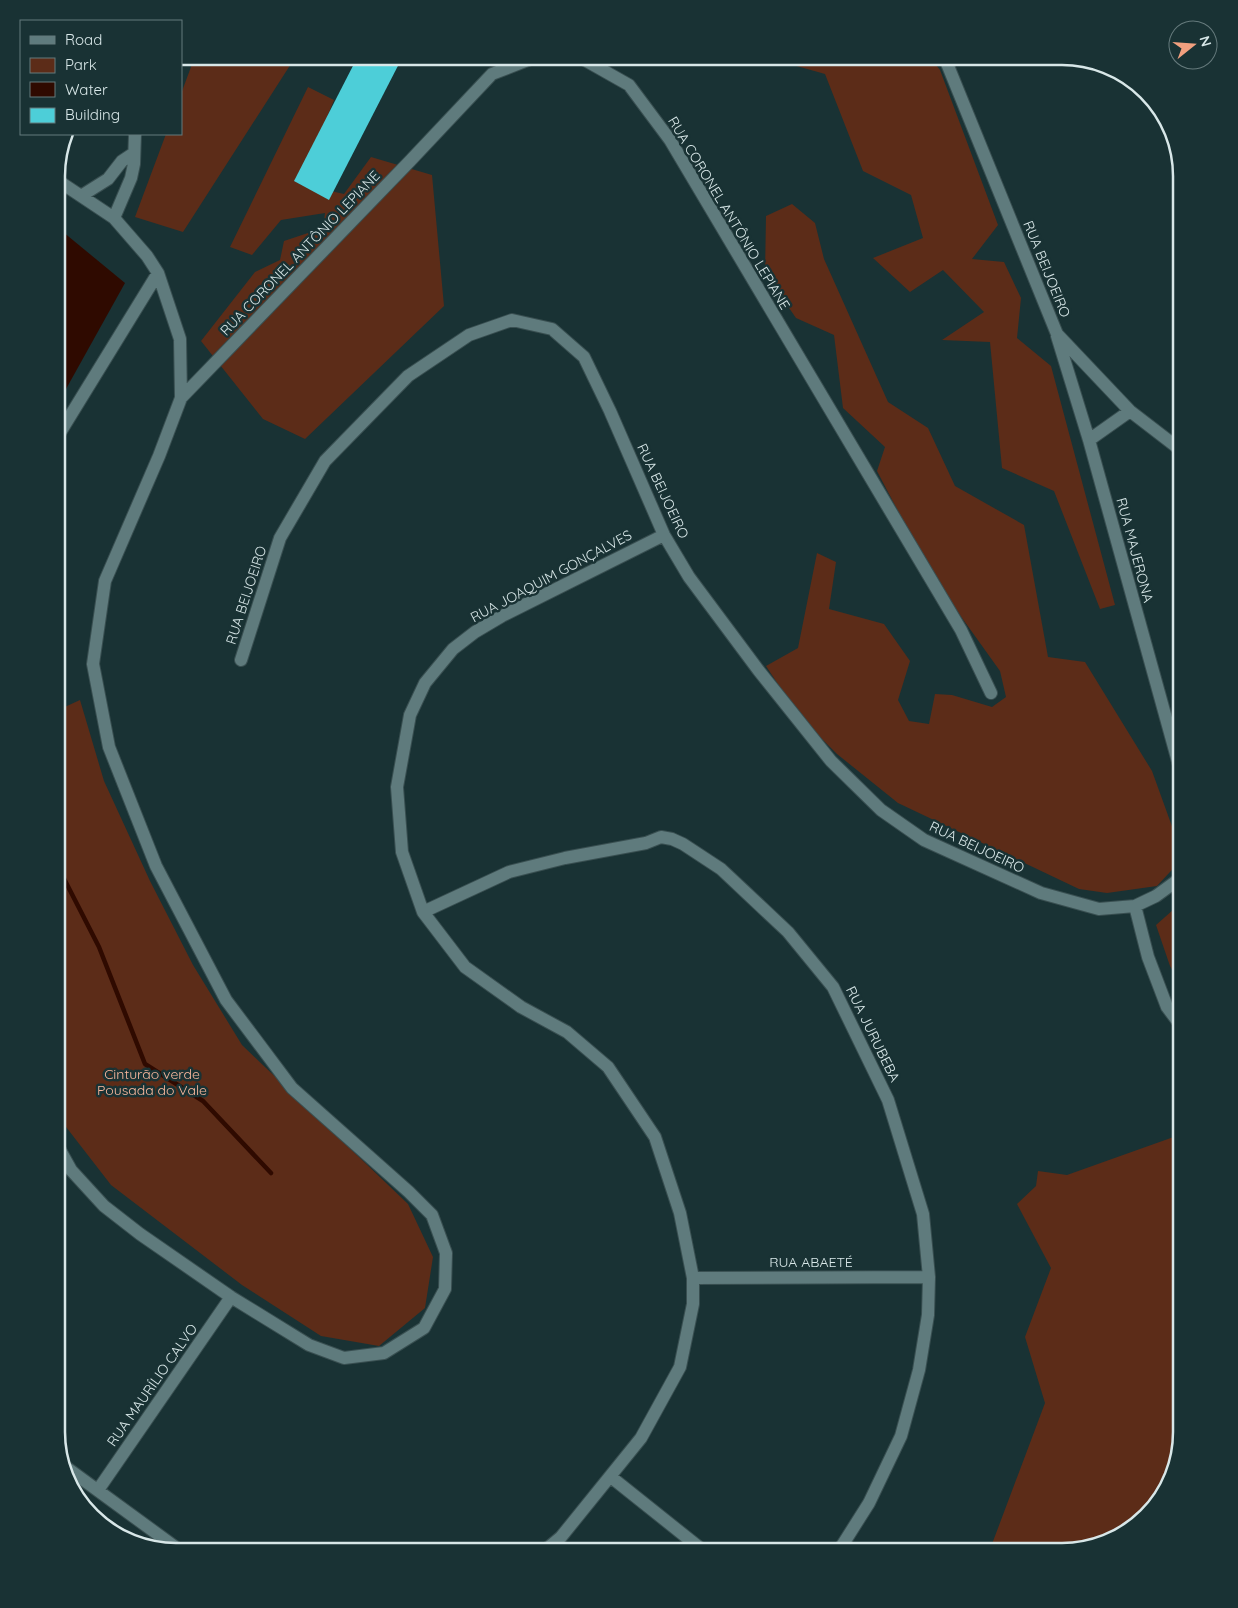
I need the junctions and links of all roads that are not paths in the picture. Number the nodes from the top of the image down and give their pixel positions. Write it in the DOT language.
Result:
graph roads {
  1 [pos="515,65"];
  2 [pos="594,65"];
  3 [pos="948,65"];
  4 [pos="135,135"];
  5 [pos="134,153"];
  6 [pos="65,186"];
  7 [pos="81,196"];
  8 [pos="114,218"];
  9 [pos="158,273"];
  10 [pos="1057,334"];
  11 [pos="181,398"];
  12 [pos="1130,411"];
  13 [pos="65,424"];
  14 [pos="1089,440"];
  15 [pos="1173,444"];
  16 [pos="664,535"];
  17 [pos="241,660"];
  18 [pos="991,693"];
  19 [pos="1173,743"];
  20 [pos="1173,884"];
  21 [pos="1135,906"];
  22 [pos="424,912"];
  23 [pos="1173,1015"];
  24 [pos="65,1159"];
  25 [pos="929,1277"];
  26 [pos="693,1278"];
  27 [pos="231,1297"];
  28 [pos="72,1472"];
  29 [pos="611,1477"];
  30 [pos="98,1490"];
  31 [pos="169,1543"];
  32 [pos="554,1543"];
  33 [pos="694,1543"];
  34 [pos="844,1543"];
  1 -- 11 [label="street, RUA CORONEL ANTÔNIO LEPIANE"];
  2 -- 18 [label="street, RUA CORONEL ANTÔNIO LEPIANE"];
  3 -- 10 [label="street, RUA BEIJOEIRO"];
  4 -- 5 [label="street"];
  5 -- 7 [label="street"];
  5 -- 8 [label="street"];
  6 -- 7 [label="street"];
  7 -- 8 [label="street"];
  8 -- 9 [label="street"];
  9 -- 11 [label="street"];
  9 -- 13 [label="street"];
  10 -- 12 [label="street, RUA BEIJOEIRO"];
  10 -- 14 [label="street, RUA MAJERONA"];
  11 -- 27 [label="street"];
  12 -- 14 [label="street"];
  12 -- 15 [label="street, RUA BEIJOEIRO"];
  14 -- 19 [label="street, RUA MAJERONA"];
  16 -- 17 [label="street, RUA BEIJOEIRO"];
  16 -- 21 [label="street, RUA BEIJOEIRO"];
  16 -- 22 [label="street, RUA JOAQUIM GONÇALVES"];
  20 -- 21 [label="street, RUA BEIJOEIRO"];
  21 -- 23 [label="street"];
  22 -- 25 [label="street, RUA JURUBEBA"];
  22 -- 26 [label="street, RUA JOAQUIM GONÇALVES"];
  24 -- 27 [label="street"];
  25 -- 26 [label="street, RUA ABAETÉ"];
  25 -- 34 [label="street, RUA JURUBEBA"];
  26 -- 29 [label="street, RUA JOAQUIM GONÇALVES"];
  27 -- 30 [label="street, RUA MAURÍLIO CALVO"];
  28 -- 30 [label="street"];
  29 -- 32 [label="street, RUA JOAQUIM GONÇALVES"];
  29 -- 33 [label="street"];
  30 -- 31 [label="street"];
}
